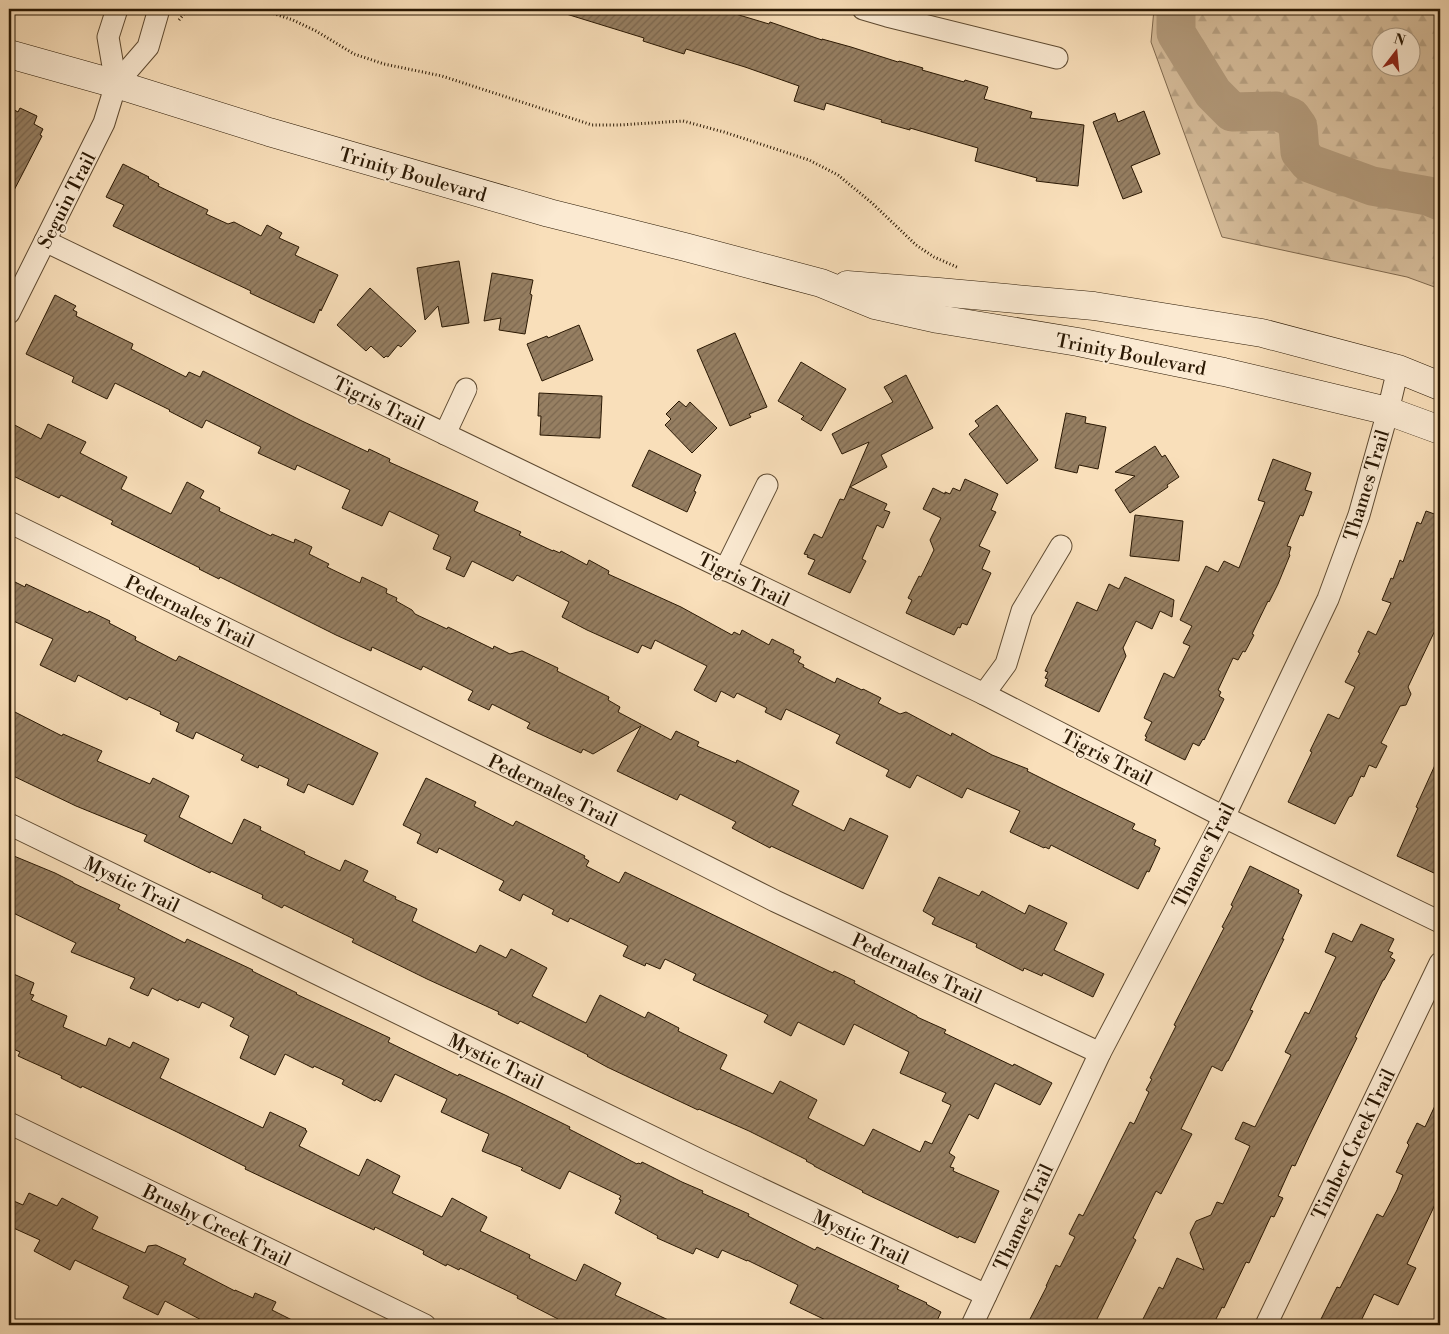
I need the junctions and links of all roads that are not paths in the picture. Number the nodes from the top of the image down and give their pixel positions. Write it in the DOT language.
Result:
graph roads {
  1 [pos="116,9"];
  2 [pos="159,9"];
  3 [pos="863,9"];
  4 [pos="888,12"];
  5 [pos="9,54"];
  6 [pos="1058,58"];
  7 [pos="116,84"];
  8 [pos="45,241"];
  9 [pos="821,283"];
  10 [pos="9,313"];
  11 [pos="1398,370"];
  12 [pos="1440,386"];
  13 [pos="466,389"];
  14 [pos="1388,411"];
  15 [pos="1440,430"];
  16 [pos="445,434"];
  17 [pos="767,485"];
  18 [pos="9,522"];
  19 [pos="1060,546"];
  20 [pos="725,570"];
  21 [pos="984,694"];
  22 [pos="1224,816"];
  23 [pos="9,824"];
  24 [pos="1440,922"];
  25 [pos="1440,963"];
  26 [pos="1100,1053"];
  27 [pos="9,1123"];
  28 [pos="986,1295"];
  29 [pos="425,1325"];
  30 [pos="972,1325"];
  31 [pos="1266,1325"];
  1 -- 7 [label="street"];
  2 -- 7 [label="street"];
  3 -- 4 [label="street"];
  4 -- 6 [label="street"];
  5 -- 7 [label="main road, Trinity Boulevard"];
  7 -- 8 [label="street, Seguin Trail"];
  7 -- 9 [label="main road, Trinity Boulevard"];
  8 -- 10 [label="street, Seguin Trail"];
  8 -- 16 [label="street, Tigris Trail"];
  9 -- 11 [label="main road, Trinity Boulevard"];
  9 -- 14 [label="main road, Trinity Boulevard"];
  11 -- 12 [label="main road, Trinity Boulevard"];
  11 -- 14 [label="street, Thames Trail"];
  13 -- 16 [label="street"];
  14 -- 15 [label="main road, Trinity Boulevard"];
  14 -- 22 [label="street, Thames Trail"];
  16 -- 20 [label="street, Tigris Trail"];
  17 -- 20 [label="street"];
  18 -- 26 [label="street, Pedernales Trail"];
  19 -- 21 [label="street"];
  20 -- 21 [label="street, Tigris Trail"];
  21 -- 22 [label="street, Tigris Trail"];
  22 -- 24 [label="street, Tigris Trail"];
  22 -- 26 [label="street, Thames Trail"];
  23 -- 28 [label="street, Mystic Trail"];
  25 -- 31 [label="street, Timber Creek Trail"];
  26 -- 28 [label="street, Thames Trail"];
  27 -- 29 [label="street, Brushy Creek Trail"];
  28 -- 30 [label="street, Thames Trail"];
}
